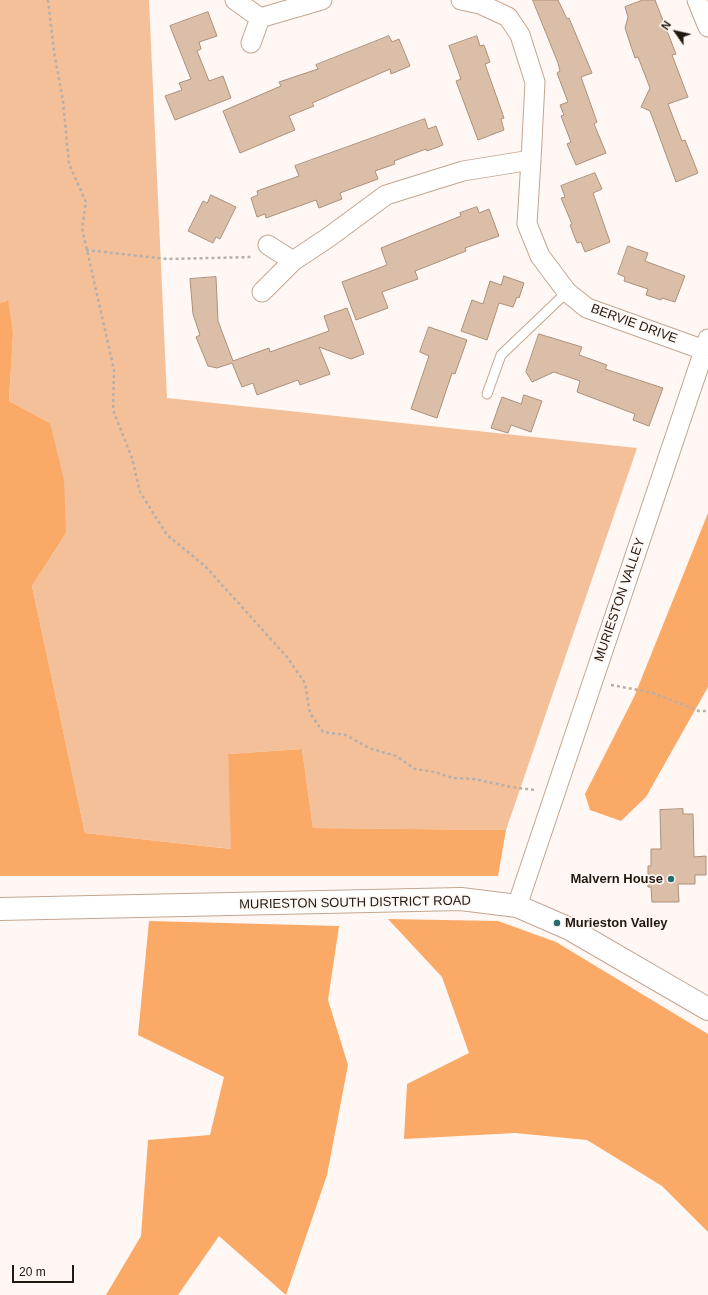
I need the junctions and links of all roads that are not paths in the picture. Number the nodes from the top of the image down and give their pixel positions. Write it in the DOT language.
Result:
graph roads {
  1 [pos="235,0"];
  2 [pos="322,0"];
  3 [pos="461,0"];
  4 [pos="697,0"];
  5 [pos="260,18"];
  6 [pos="708,27"];
  7 [pos="251,43"];
  8 [pos="531,160"];
  9 [pos="268,244"];
  10 [pos="293,261"];
  11 [pos="262,292"];
  12 [pos="567,292"];
  13 [pos="706,344"];
  14 [pos="487,394"];
  15 [pos="518,906"];
  16 [pos="0,909"];
  17 [pos="708,1009"];
  1 -- 5 [label="street"];
  2 -- 5 [label="street"];
  3 -- 8 [label="street, BERVIE DRIVE"];
  4 -- 6 [label="street"];
  5 -- 7 [label="street"];
  8 -- 10 [label="street"];
  8 -- 12 [label="street, BERVIE DRIVE"];
  9 -- 10 [label="street"];
  10 -- 11 [label="street"];
  12 -- 13 [label="street, BERVIE DRIVE"];
  12 -- 14 [label="lane"];
  13 -- 15 [label="street, MURIESTON VALLEY"];
  15 -- 16 [label="street, MURIESTON SOUTH DISTRICT ROAD"];
  15 -- 17 [label="street, MURIESTON SOUTH DISTRICT ROAD"];
}
